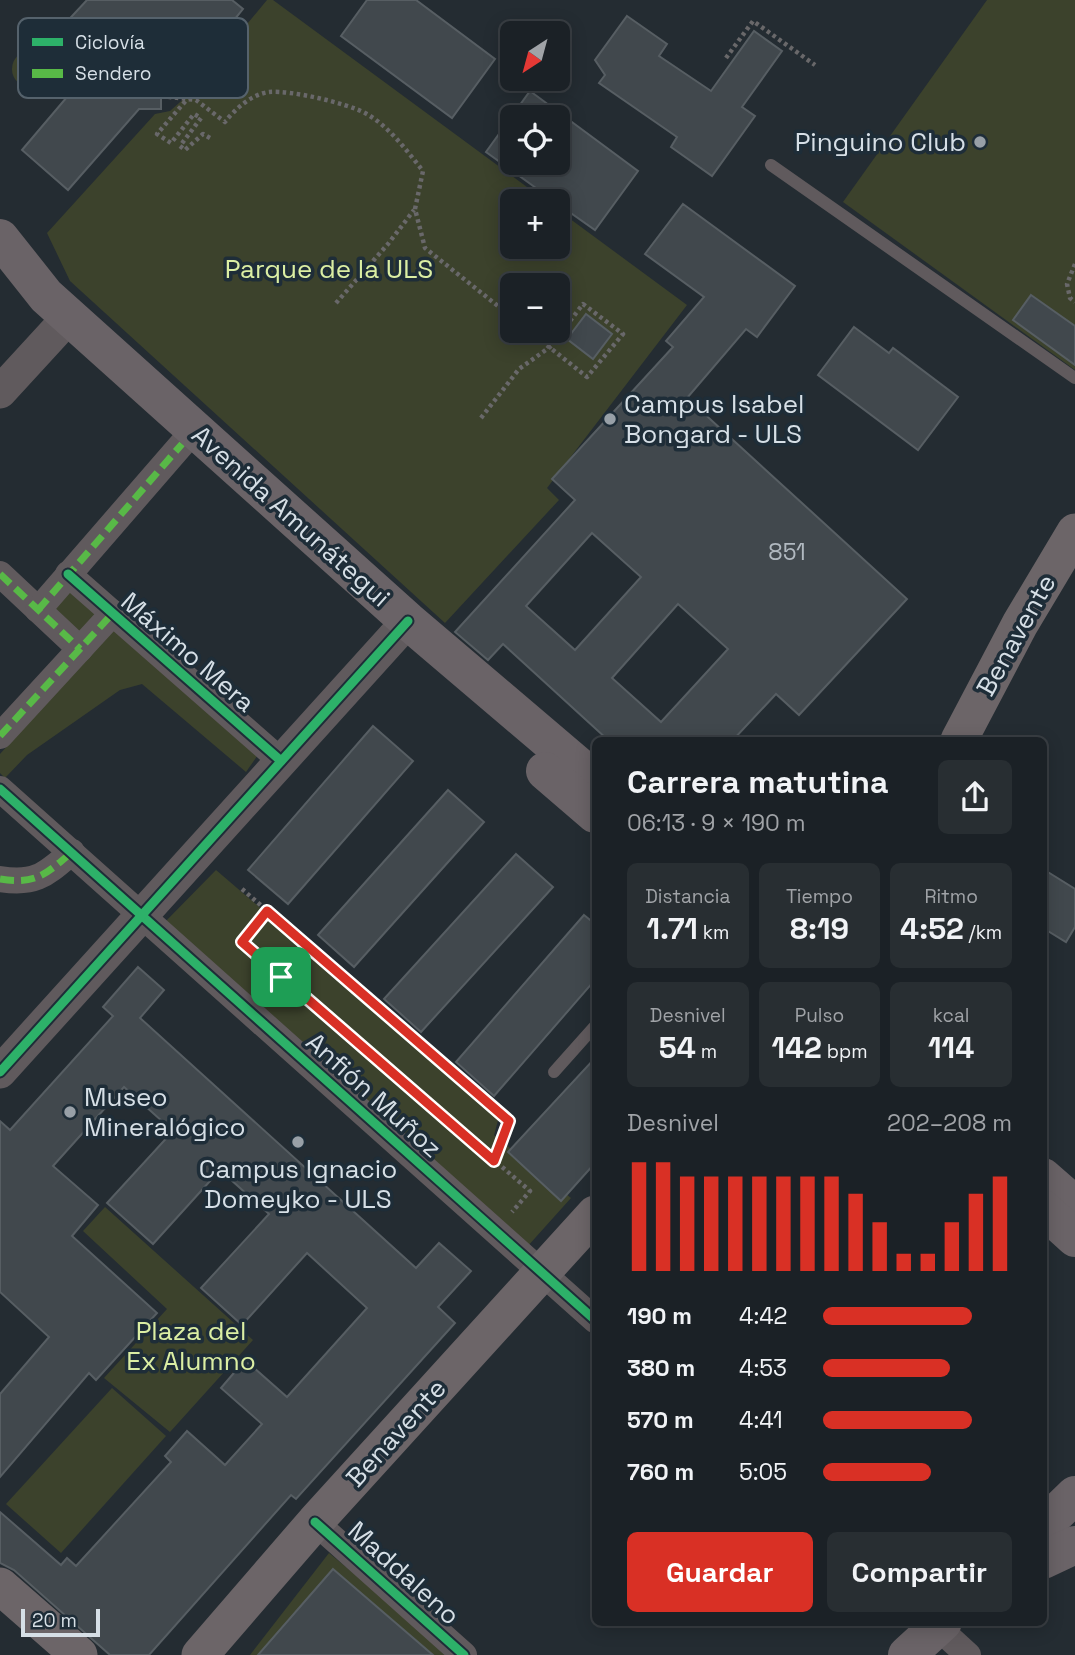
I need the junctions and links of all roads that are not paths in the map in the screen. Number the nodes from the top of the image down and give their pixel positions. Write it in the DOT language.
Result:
graph roads {
  1 [pos="771,165"];
  2 [pos="0,238"];
  3 [pos="0,279"];
  4 [pos="56,331"];
  5 [pos="1075,378"];
  6 [pos="0,392"];
  7 [pos="182,444"];
  8 [pos="1075,532"];
  9 [pos="0,574"];
  10 [pos="68,574"];
  11 [pos="38,610"];
  12 [pos="113,613"];
  13 [pos="400,629"];
  14 [pos="80,649"];
  15 [pos="0,736"];
  16 [pos="961,737"];
  17 [pos="281,761"];
  18 [pos="592,778"];
  19 [pos="0,789"];
  20 [pos="592,811"];
  21 [pos="72,852"];
  22 [pos="0,879"];
  23 [pos="143,915"];
  24 [pos="592,1029"];
  25 [pos="0,1072"];
  26 [pos="554,1072"];
  27 [pos="1047,1180"];
  28 [pos="1075,1205"];
  29 [pos="1047,1213"];
  30 [pos="592,1217"];
  31 [pos="1075,1238"];
  32 [pos="542,1273"];
  33 [pos="592,1317"];
  34 [pos="1075,1495"];
  35 [pos="316,1522"];
  36 [pos="1047,1522"];
  37 [pos="1075,1545"];
  38 [pos="1047,1558"];
  39 [pos="0,1586"];
  40 [pos="935,1626"];
  41 [pos="939,1626"];
  42 [pos="79,1655"];
  43 [pos="200,1655"];
  44 [pos="464,1655"];
  45 [pos="907,1655"];
  46 [pos="968,1655"];
  1 -- 5 [label="lane"];
  2 -- 13 [label="main road, Avenida Amunátegui"];
  3 -- 4 [label="main road, Avenida Amunátegui"];
  4 -- 6 [label="street"];
  4 -- 7 [label="main road, Avenida Amunátegui"];
  7 -- 10 [label="street"];
  7 -- 13 [label="main road, Avenida Amunátegui"];
  8 -- 16 [label="main road, Benavente"];
  9 -- 11 [label="street"];
  10 -- 11 [label="street"];
  10 -- 12 [label="street, Máximo Mera"];
  11 -- 14 [label="street"];
  12 -- 14 [label="street"];
  12 -- 17 [label="street, Máximo Mera"];
  13 -- 17 [label="street"];
  13 -- 18 [label="main road, Avenida Amunátegui"];
  13 -- 20 [label="main road, Avenida Amunátegui"];
  14 -- 15 [label="street"];
  17 -- 23 [label="street"];
  19 -- 21 [label="street, Anfión Muñoz"];
  21 -- 22 [label="street"];
  21 -- 23 [label="street, Anfión Muñoz"];
  23 -- 25 [label="street"];
  23 -- 32 [label="street, Anfión Muñoz"];
  24 -- 26 [label="lane"];
  27 -- 28 [label="main road"];
  29 -- 31 [label="main road"];
  30 -- 32 [label="main road, Benavente"];
  32 -- 33 [label="street, Anfión Muñoz"];
  32 -- 35 [label="main road, Benavente"];
  34 -- 36 [label="main road"];
  35 -- 43 [label="main road, Benavente"];
  35 -- 44 [label="street, Maddaleno"];
  37 -- 38 [label="main road"];
  39 -- 42 [label="main road"];
  40 -- 45 [label="main road"];
  41 -- 46 [label="street"];
}
